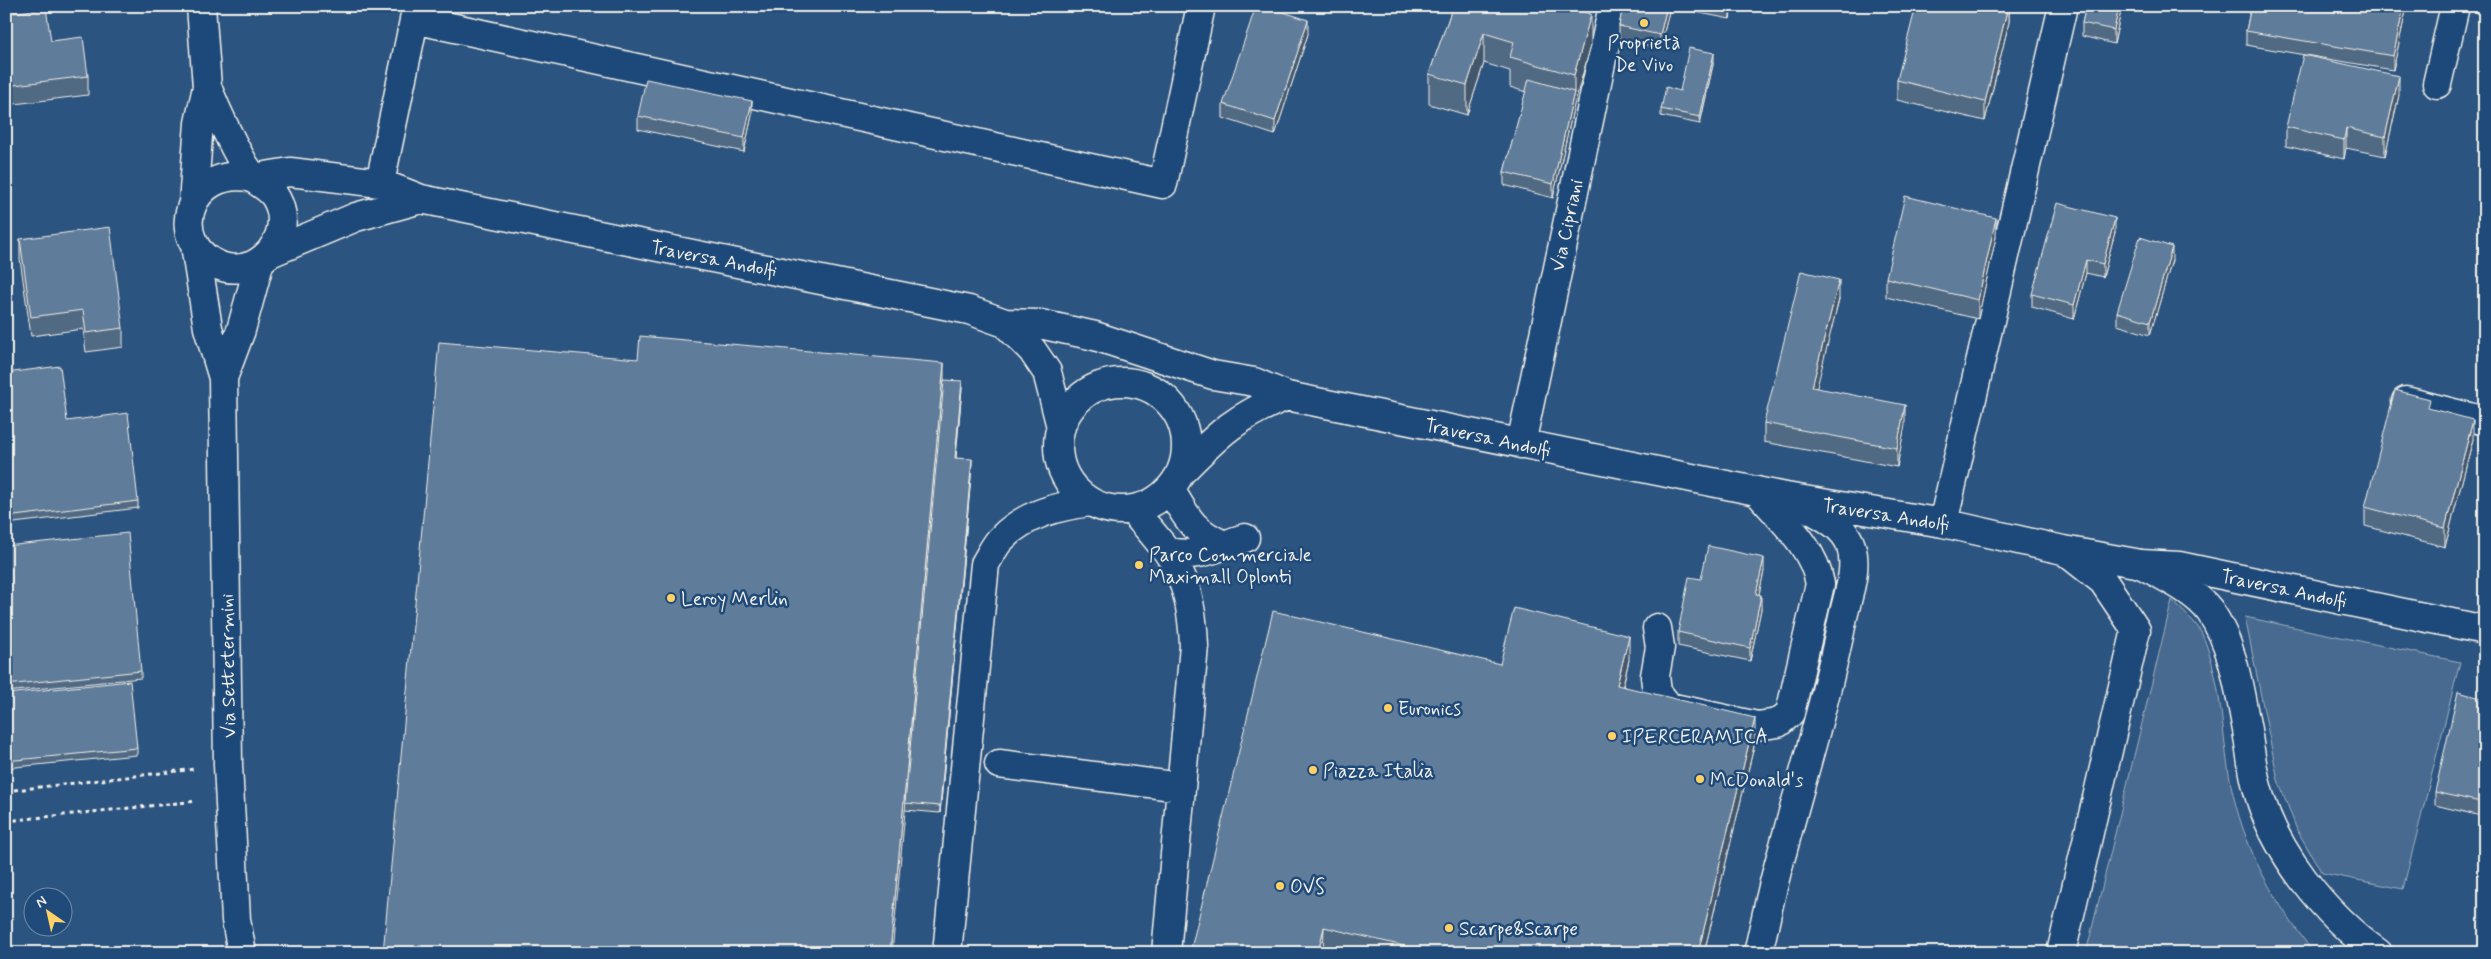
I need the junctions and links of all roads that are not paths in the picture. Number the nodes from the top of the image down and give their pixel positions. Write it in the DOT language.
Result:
graph roads {
  1 [pos="201,6"];
  2 [pos="1201,6"];
  3 [pos="1613,6"];
  4 [pos="2063,6"];
  5 [pos="2455,6"];
  6 [pos="416,13"];
  7 [pos="2437,84"];
  8 [pos="206,87"];
  9 [pos="253,178"];
  10 [pos="380,183"];
  11 [pos="421,199"];
  12 [pos="193,203"];
  13 [pos="195,245"];
  14 [pos="265,257"];
  15 [pos="1005,322"];
  16 [pos="1095,336"];
  17 [pos="1213,375"];
  18 [pos="223,378"];
  19 [pos="1148,387"];
  20 [pos="1288,396"];
  21 [pos="2406,401"];
  22 [pos="2485,421"];
  23 [pos="1061,427"];
  24 [pos="1521,444"];
  25 [pos="1176,480"];
  26 [pos="1757,492"];
  27 [pos="1786,497"];
  28 [pos="1090,502"];
  29 [pos="1132,510"];
  30 [pos="1943,522"];
  31 [pos="2063,550"];
  32 [pos="1168,552"];
  33 [pos="2141,564"];
  34 [pos="1658,628"];
  35 [pos="2485,630"];
  36 [pos="999,764"];
  37 [pos="1181,787"];
  38 [pos="245,949"];
  39 [pos="947,953"];
  40 [pos="1166,953"];
  41 [pos="1758,953"];
  42 [pos="2061,953"];
  43 [pos="2378,953"];
  1 -- 8 [label="main road"];
  2 -- 6 [label="main road"];
  3 -- 24 [label="main road, Via Cipriani"];
  4 -- 30 [label="main road"];
  5 -- 7 [label="main road"];
  6 -- 10 [label="main road"];
  8 -- 9 [label="main road"];
  8 -- 12 [label="main road"];
  9 -- 10 [label="main road, Traversa Andolfi"];
  9 -- 12 [label="main road"];
  9 -- 14 [label="main road"];
  10 -- 11 [label="main road, Traversa Andolfi"];
  11 -- 14 [label="main road, Traversa Andolfi"];
  11 -- 15 [label="main road, Traversa Andolfi"];
  12 -- 13 [label="main road"];
  13 -- 14 [label="main road"];
  13 -- 18 [label="main road, Via Settetermini"];
  14 -- 18 [label="main road, Via Settetermini"];
  15 -- 16 [label="main road, Traversa Andolfi"];
  15 -- 23 [label="main road, Traversa Andolfi"];
  16 -- 17 [label="main road, Traversa Andolfi"];
  16 -- 19 [label="main road"];
  17 -- 19 [label="main road, Traversa Andolfi"];
  17 -- 20 [label="main road, Traversa Andolfi"];
  18 -- 38 [label="main road, Via Settetermini"];
  19 -- 23 [label="main road"];
  19 -- 25 [label="main road"];
  20 -- 24 [label="main road, Traversa Andolfi"];
  20 -- 25 [label="main road"];
  21 -- 22 [label="main road"];
  23 -- 28 [label="main road"];
  24 -- 26 [label="main road, Traversa Andolfi"];
  25 -- 29 [label="main road"];
  25 -- 32 [label="main road"];
  26 -- 27 [label="main road, Traversa Andolfi"];
  26 -- 34 [label="main road"];
  27 -- 30 [label="main road, Traversa Andolfi"];
  27 -- 41 [label="main road"];
  28 -- 29 [label="main road"];
  28 -- 39 [label="main road"];
  29 -- 32 [label="main road"];
  30 -- 31 [label="main road, Traversa Andolfi"];
  31 -- 33 [label="main road, Traversa Andolfi"];
  31 -- 42 [label="main road"];
  32 -- 37 [label="main road"];
  33 -- 35 [label="main road, Traversa Andolfi"];
  33 -- 43 [label="main road"];
  36 -- 37 [label="main road"];
  37 -- 40 [label="main road"];
}
